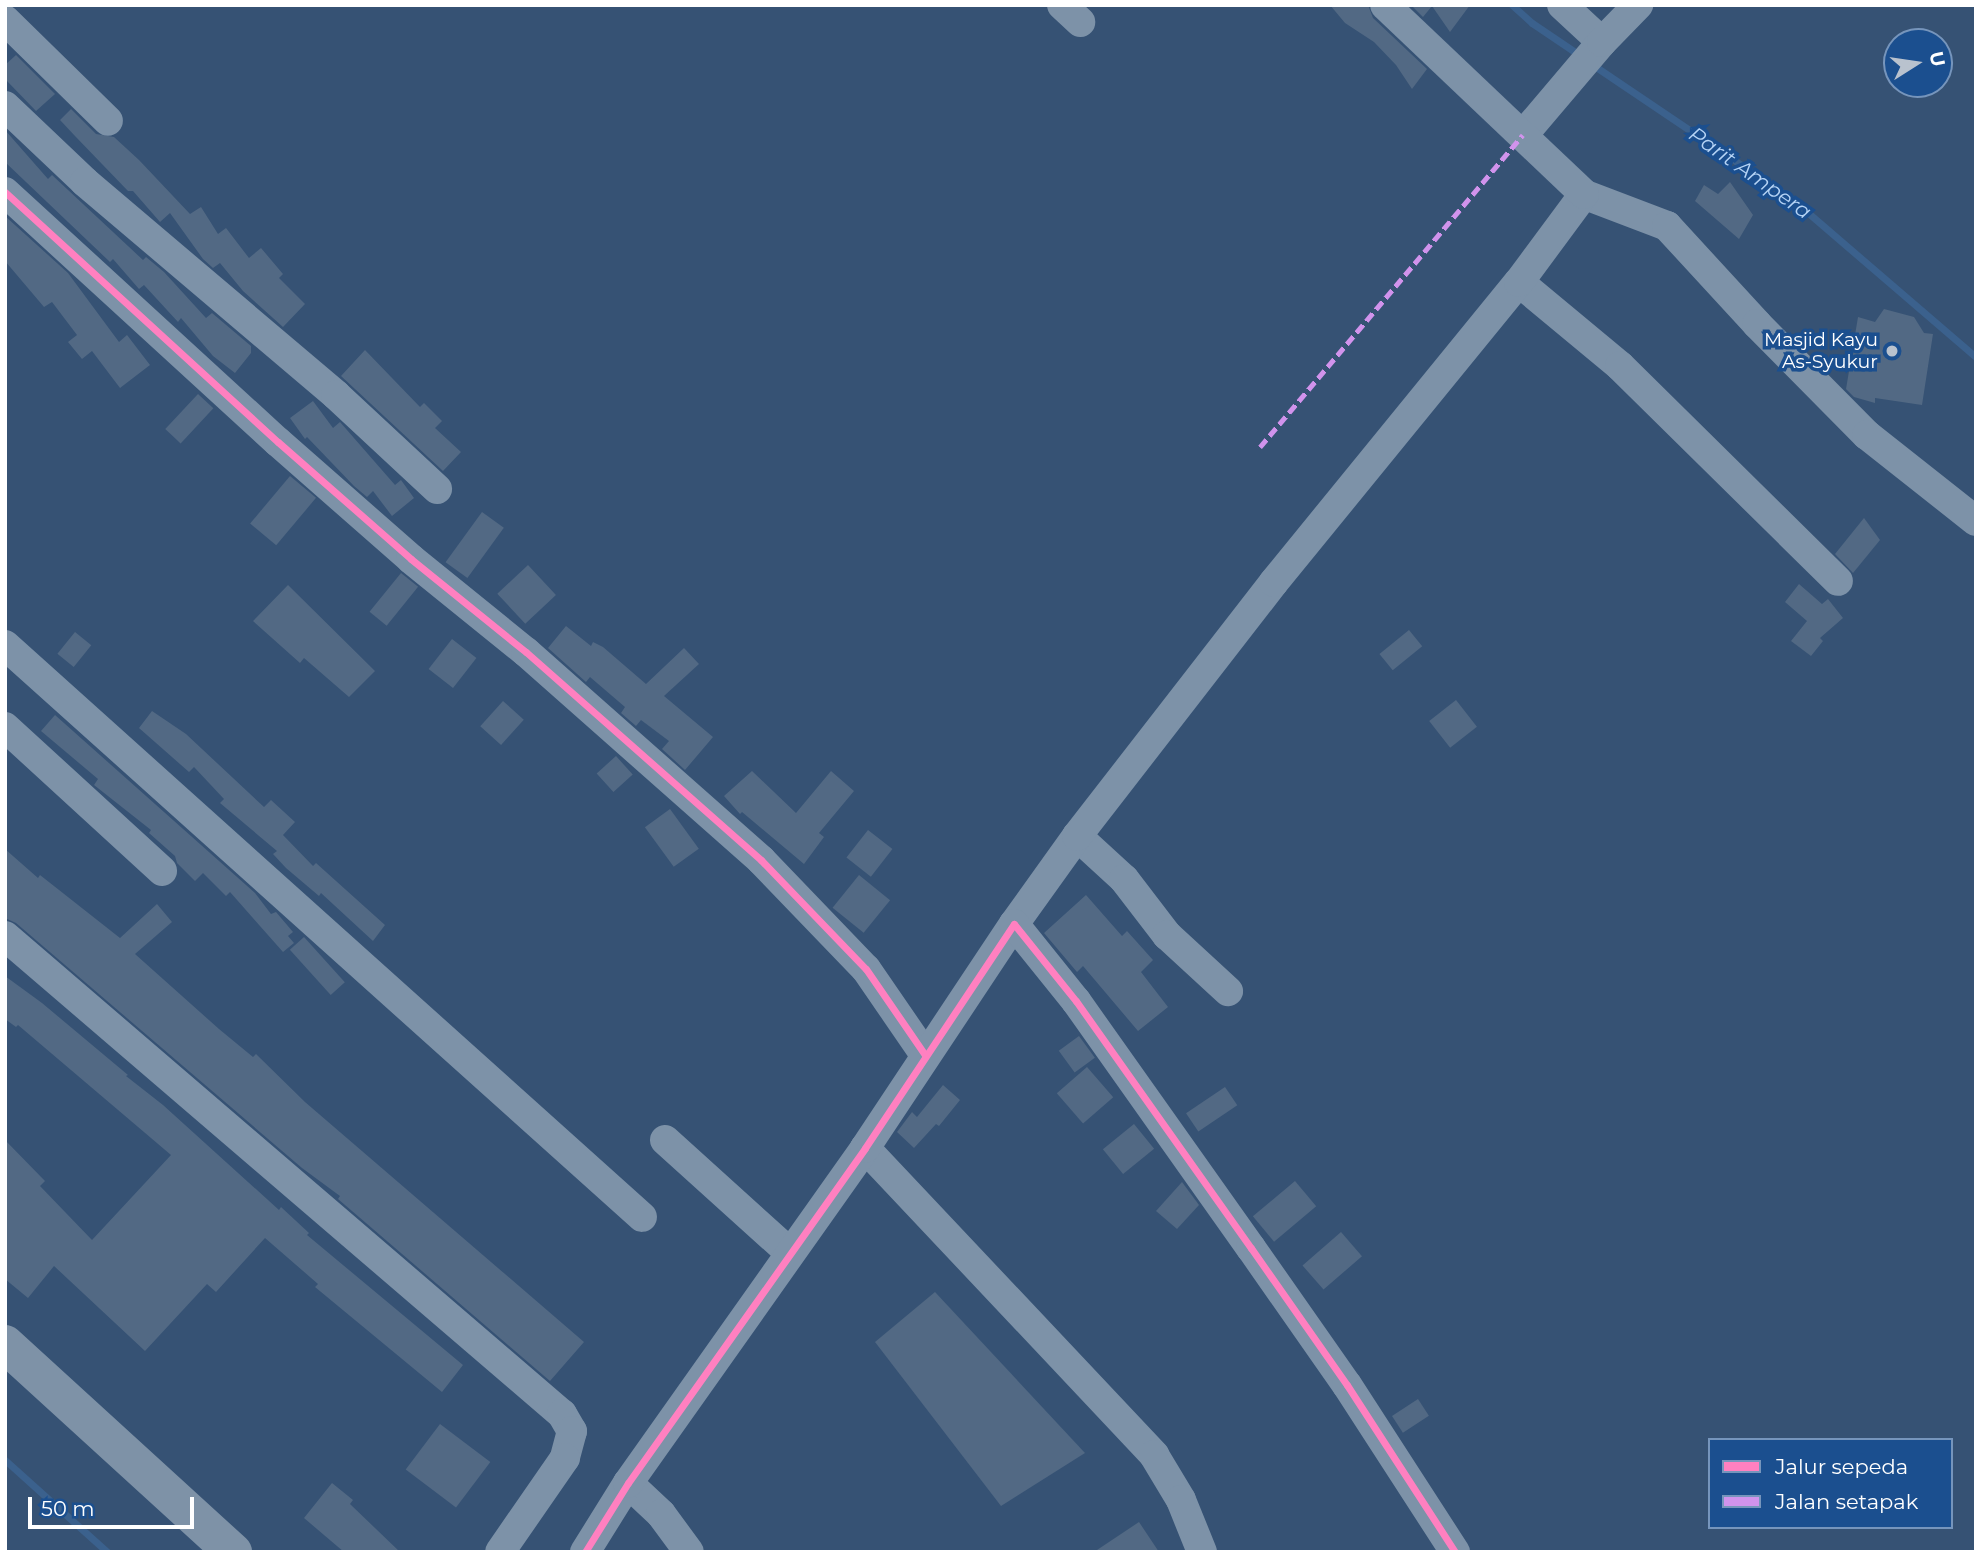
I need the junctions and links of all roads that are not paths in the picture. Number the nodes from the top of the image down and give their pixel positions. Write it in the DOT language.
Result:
graph roads {
  1 [pos="1385,5"];
  2 [pos="1562,5"];
  3 [pos="1638,5"];
  4 [pos="5,20"];
  5 [pos="1594,40"];
  6 [pos="5,106"];
  7 [pos="108,121"];
  8 [pos="1523,135"];
  9 [pos="5,192"];
  10 [pos="1583,194"];
  11 [pos="1519,282"];
  12 [pos="437,489"];
  13 [pos="1976,521"];
  14 [pos="1838,581"];
  15 [pos="5,645"];
  16 [pos="5,727"];
  17 [pos="1077,836"];
  18 [pos="162,871"];
  19 [pos="1014,925"];
  20 [pos="5,936"];
  21 [pos="1227,991"];
  22 [pos="925,1055"];
  23 [pos="665,1140"];
  24 [pos="864,1148"];
  25 [pos="642,1217"];
  26 [pos="789,1252"];
  27 [pos="5,1344"];
  28 [pos="628,1483"];
  29 [pos="233,1552"];
  30 [pos="500,1552"];
  31 [pos="585,1552"];
  32 [pos="689,1552"];
  33 [pos="1202,1552"];
  34 [pos="1455,1552"];
  1 -- 8 [label="street"];
  2 -- 5 [label="street"];
  3 -- 5 [label="street"];
  4 -- 7 [label="street"];
  5 -- 8 [label="street"];
  6 -- 12 [label="street"];
  8 -- 10 [label="street"];
  9 -- 22 [label="street"];
  10 -- 11 [label="street"];
  10 -- 13 [label="street"];
  11 -- 14 [label="street"];
  11 -- 17 [label="street"];
  15 -- 25 [label="street"];
  16 -- 18 [label="street"];
  17 -- 19 [label="street"];
  17 -- 21 [label="street"];
  19 -- 22 [label="street"];
  19 -- 34 [label="street"];
  20 -- 30 [label="street"];
  22 -- 24 [label="street"];
  23 -- 26 [label="street"];
  24 -- 26 [label="street"];
  24 -- 33 [label="street"];
  26 -- 28 [label="street"];
  27 -- 29 [label="highway"];
  28 -- 31 [label="street"];
  28 -- 32 [label="street"];
}
